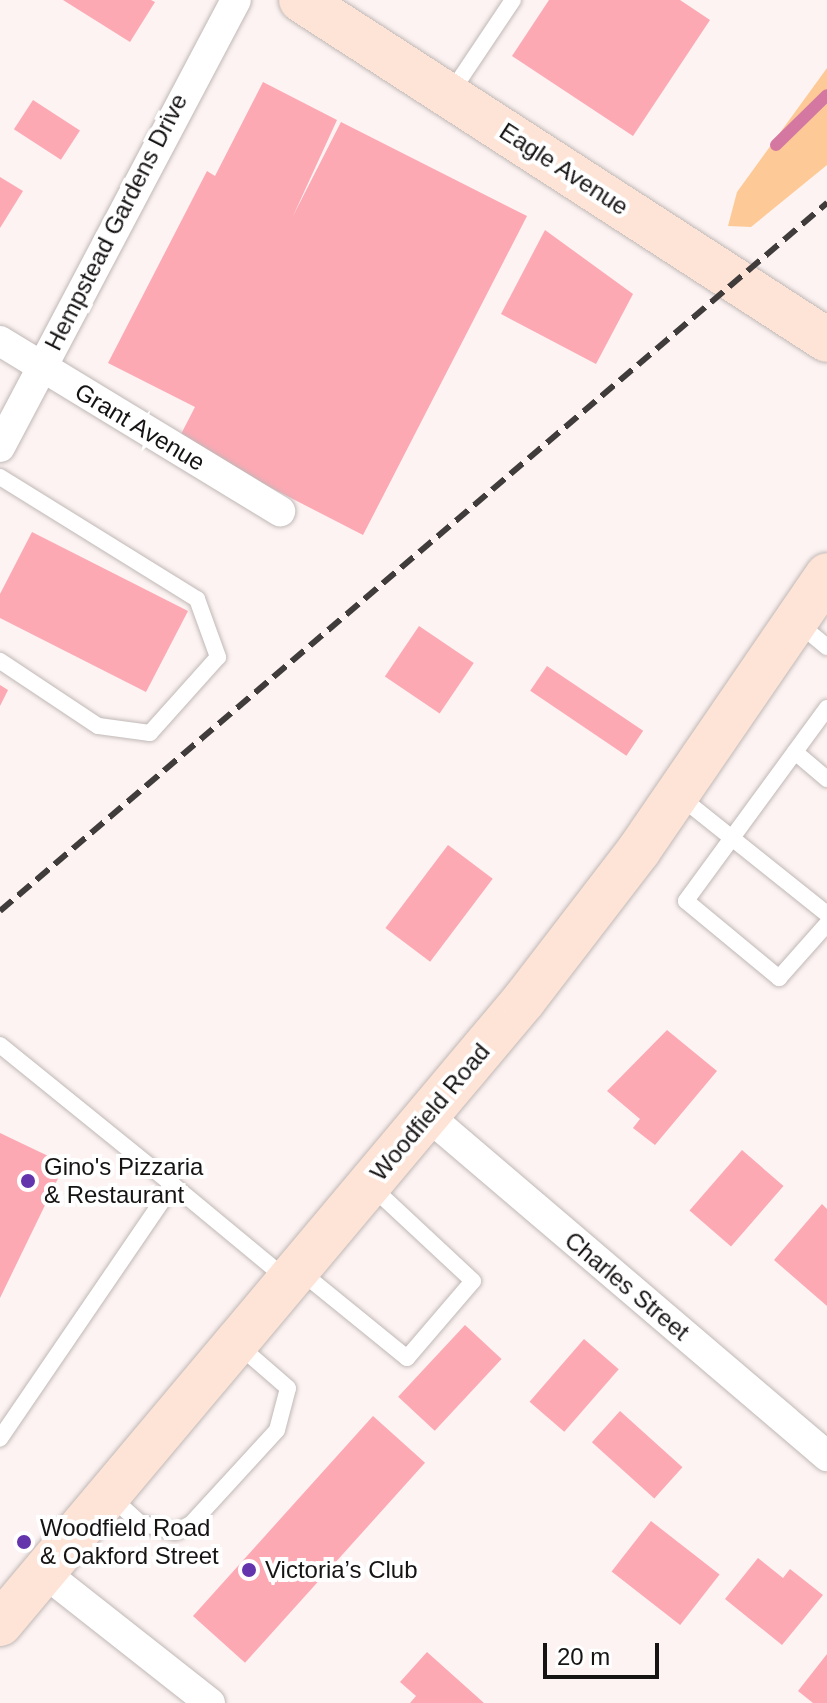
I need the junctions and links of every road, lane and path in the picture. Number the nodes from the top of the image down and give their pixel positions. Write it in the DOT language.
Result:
graph roads {
  1 [pos="236,0"];
  2 [pos="301,0"];
  3 [pos="513,0"];
  4 [pos="449,95"];
  5 [pos="827,340"];
  6 [pos="0,341"];
  7 [pos="41,367"];
  8 [pos="0,447"];
  9 [pos="0,477"];
  10 [pos="280,511"];
  11 [pos="827,575"];
  12 [pos="811,634"];
  13 [pos="0,661"];
  14 [pos="827,708"];
  15 [pos="795,752"];
  16 [pos="827,779"];
  17 [pos="677,794"];
  18 [pos="732,838"];
  19 [pos="827,914"];
  20 [pos="827,924"];
  21 [pos="0,1045"];
  22 [pos="427,1115"];
  23 [pos="369,1184"];
  24 [pos="173,1185"];
  25 [pos="292,1274"];
  26 [pos="235,1342"];
  27 [pos="0,1439"];
  28 [pos="827,1456"];
  29 [pos="106,1493"];
  30 [pos="41,1570"];
  31 [pos="0,1624"];
  32 [pos="210,1703"];
  1 -- 7 [label="street, Hempstead Gardens Drive"];
  2 -- 4 [label="main road, Eagle Avenue"];
  3 -- 4 [label="lane"];
  4 -- 5 [label="main road, Eagle Avenue"];
  6 -- 7 [label="street, Grant Avenue"];
  7 -- 8 [label="street, Hempstead Gardens Drive"];
  7 -- 10 [label="street, Grant Avenue"];
  9 -- 13 [label="lane"];
  11 -- 12 [label="main road, Woodfield Road"];
  12 -- 17 [label="main road, Woodfield Road"];
  14 -- 15 [label="lane"];
  15 -- 16 [label="lane"];
  15 -- 18 [label="lane"];
  17 -- 18 [label="lane"];
  17 -- 22 [label="main road, Woodfield Road"];
  18 -- 19 [label="lane"];
  18 -- 20 [label="lane"];
  21 -- 24 [label="lane"];
  22 -- 23 [label="main road, Woodfield Road"];
  22 -- 28 [label="street, Charles Street"];
  23 -- 25 [label="main road, Woodfield Road"];
  23 -- 25 [label="lane"];
  24 -- 25 [label="lane"];
  24 -- 27 [label="lane"];
  25 -- 26 [label="main road, Woodfield Road"];
  26 -- 29 [label="main road, Woodfield Road"];
  26 -- 29 [label="lane"];
  29 -- 30 [label="main road, Woodfield Road"];
  30 -- 31 [label="main road, Woodfield Road"];
  30 -- 32 [label="street"];
}
